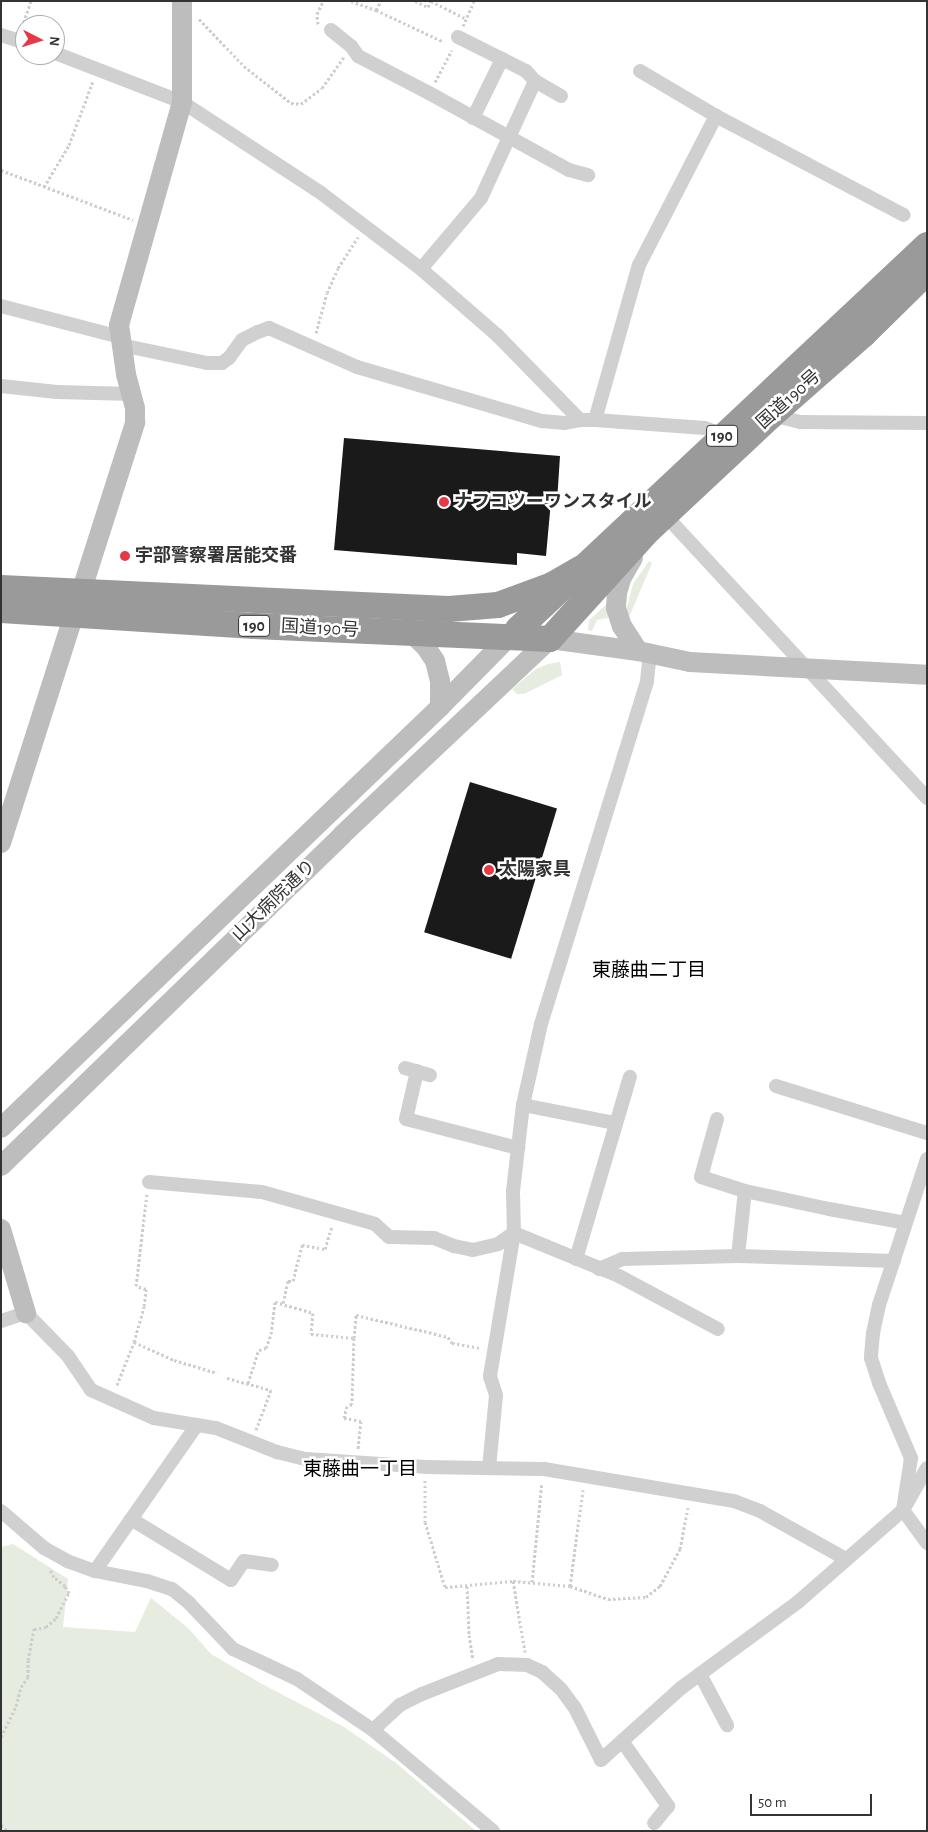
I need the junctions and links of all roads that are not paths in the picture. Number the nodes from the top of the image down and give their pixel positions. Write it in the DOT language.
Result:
graph roads {
  1 [pos="182,7"];
  2 [pos="331,30"];
  3 [pos="1,35"];
  4 [pos="15,39"];
  5 [pos="451,39"];
  6 [pos="65,57"];
  7 [pos="502,59"];
  8 [pos="640,71"];
  9 [pos="535,81"];
  10 [pos="561,96"];
  11 [pos="182,102"];
  12 [pos="716,116"];
  13 [pos="473,118"];
  14 [pos="509,138"];
  15 [pos="588,175"];
  16 [pos="904,215"];
  17 [pos="927,246"];
  18 [pos="421,269"];
  19 [pos="927,272"];
  20 [pos="1,306"];
  21 [pos="120,341"];
  22 [pos="1,386"];
  23 [pos="132,394"];
  24 [pos="772,415"];
  25 [pos="580,420"];
  26 [pos="595,420"];
  27 [pos="927,423"];
  28 [pos="723,435"];
  29 [pos="657,523"];
  30 [pos="582,568"];
  31 [pos="1,588"];
  32 [pos="263,602"];
  33 [pos="77,604"];
  34 [pos="1,610"];
  35 [pos="411,633"];
  36 [pos="513,634"];
  37 [pos="550,639"];
  38 [pos="644,653"];
  39 [pos="807,668"];
  40 [pos="927,675"];
  41 [pos="440,706"];
  42 [pos="927,798"];
  43 [pos="1,843"];
  44 [pos="417,1071"];
  45 [pos="630,1077"];
  46 [pos="776,1086"];
  47 [pos="523,1105"];
  48 [pos="717,1119"];
  49 [pos="615,1123"];
  50 [pos="1,1128"];
  51 [pos="927,1133"];
  52 [pos="518,1148"];
  53 [pos="927,1159"];
  54 [pos="1,1166"];
  55 [pos="149,1182"];
  56 [pos="745,1191"];
  57 [pos="906,1223"];
  58 [pos="1,1229"];
  59 [pos="514,1233"];
  60 [pos="738,1256"];
  61 [pos="576,1260"];
  62 [pos="894,1262"];
  63 [pos="599,1269"];
  64 [pos="26,1313"];
  65 [pos="1,1321"];
  66 [pos="718,1329"];
  67 [pos="197,1425"];
  68 [pos="489,1468"];
  69 [pos="927,1468"];
  70 [pos="903,1510"];
  71 [pos="1,1511"];
  72 [pos="131,1519"];
  73 [pos="927,1543"];
  74 [pos="846,1559"];
  75 [pos="272,1565"];
  76 [pos="95,1571"];
  77 [pos="700,1674"];
  78 [pos="727,1724"];
  79 [pos="373,1730"];
  80 [pos="622,1741"];
  81 [pos="654,1823"];
  82 [pos="493,1831"];
  1 -- 11 [label="street"];
  2 -- 13 [label="street"];
  3 -- 4 [label="street"];
  5 -- 7 [label="street"];
  6 -- 11 [label="street"];
  7 -- 9 [label="street"];
  7 -- 13 [label="street"];
  8 -- 12 [label="street"];
  9 -- 10 [label="street"];
  9 -- 14 [label="street"];
  11 -- 18 [label="street"];
  11 -- 21 [label="street"];
  12 -- 16 [label="street"];
  12 -- 26 [label="street"];
  13 -- 14 [label="street"];
  14 -- 15 [label="street"];
  14 -- 18 [label="street"];
  17 -- 28 [label="highway, 国道190号 / 190"];
  18 -- 25 [label="street"];
  19 -- 24 [label="highway, 国道190号 / 190"];
  20 -- 21 [label="street"];
  21 -- 23 [label="street"];
  21 -- 25 [label="street"];
  22 -- 23 [label="street"];
  23 -- 33 [label="street"];
  24 -- 27 [label="street"];
  24 -- 29 [label="highway, 国道190号 / 190"];
  25 -- 26 [label="street"];
  26 -- 28 [label="street"];
  28 -- 30 [label="highway, 国道190号 / 190"];
  29 -- 37 [label="highway, 国道190号 / 190"];
  29 -- 38 [label="street"];
  29 -- 39 [label="street"];
  30 -- 32 [label="highway, 国道190号 / 190"];
  30 -- 36 [label="highway, 国道190号 / 190"];
  31 -- 33 [label="highway, 国道190号 / 190"];
  32 -- 33 [label="highway, 国道190号 / 190"];
  32 -- 36 [label="highway, 国道190号 / 190"];
  33 -- 34 [label="highway, 国道190号 / 190"];
  33 -- 35 [label="highway, 国道190号 / 190"];
  33 -- 43 [label="street"];
  35 -- 36 [label="highway, 国道190号 / 190"];
  35 -- 41 [label="street"];
  36 -- 37 [label="highway, 国道190号 / 190"];
  36 -- 41 [label="street, 山大病院通り"];
  37 -- 38 [label="street"];
  37 -- 54 [label="street, 山大病院通り"];
  38 -- 39 [label="street"];
  38 -- 47 [label="street"];
  39 -- 40 [label="street"];
  39 -- 42 [label="street"];
  41 -- 50 [label="street, 山大病院通り"];
  44 -- 52 [label="street"];
  45 -- 49 [label="street"];
  46 -- 51 [label="street"];
  47 -- 49 [label="street"];
  47 -- 52 [label="street"];
  48 -- 56 [label="street"];
  49 -- 61 [label="street"];
  52 -- 59 [label="street"];
  53 -- 57 [label="street"];
  55 -- 59 [label="street"];
  56 -- 57 [label="street"];
  56 -- 60 [label="street"];
  57 -- 62 [label="street"];
  58 -- 64 [label="street"];
  59 -- 61 [label="street"];
  59 -- 68 [label="street"];
  60 -- 62 [label="street"];
  60 -- 63 [label="street"];
  61 -- 63 [label="street"];
  62 -- 70 [label="street"];
  63 -- 66 [label="street"];
  64 -- 65 [label="street"];
  64 -- 67 [label="street"];
  67 -- 68 [label="street"];
  67 -- 72 [label="street"];
  68 -- 74 [label="street"];
  69 -- 70 [label="street"];
  70 -- 73 [label="street"];
  70 -- 74 [label="street"];
  71 -- 76 [label="street"];
  72 -- 75 [label="street"];
  72 -- 76 [label="street"];
  74 -- 77 [label="street"];
  76 -- 79 [label="street"];
  77 -- 78 [label="street"];
  77 -- 80 [label="street"];
  79 -- 80 [label="street"];
  79 -- 82 [label="street"];
  80 -- 81 [label="street"];
}
